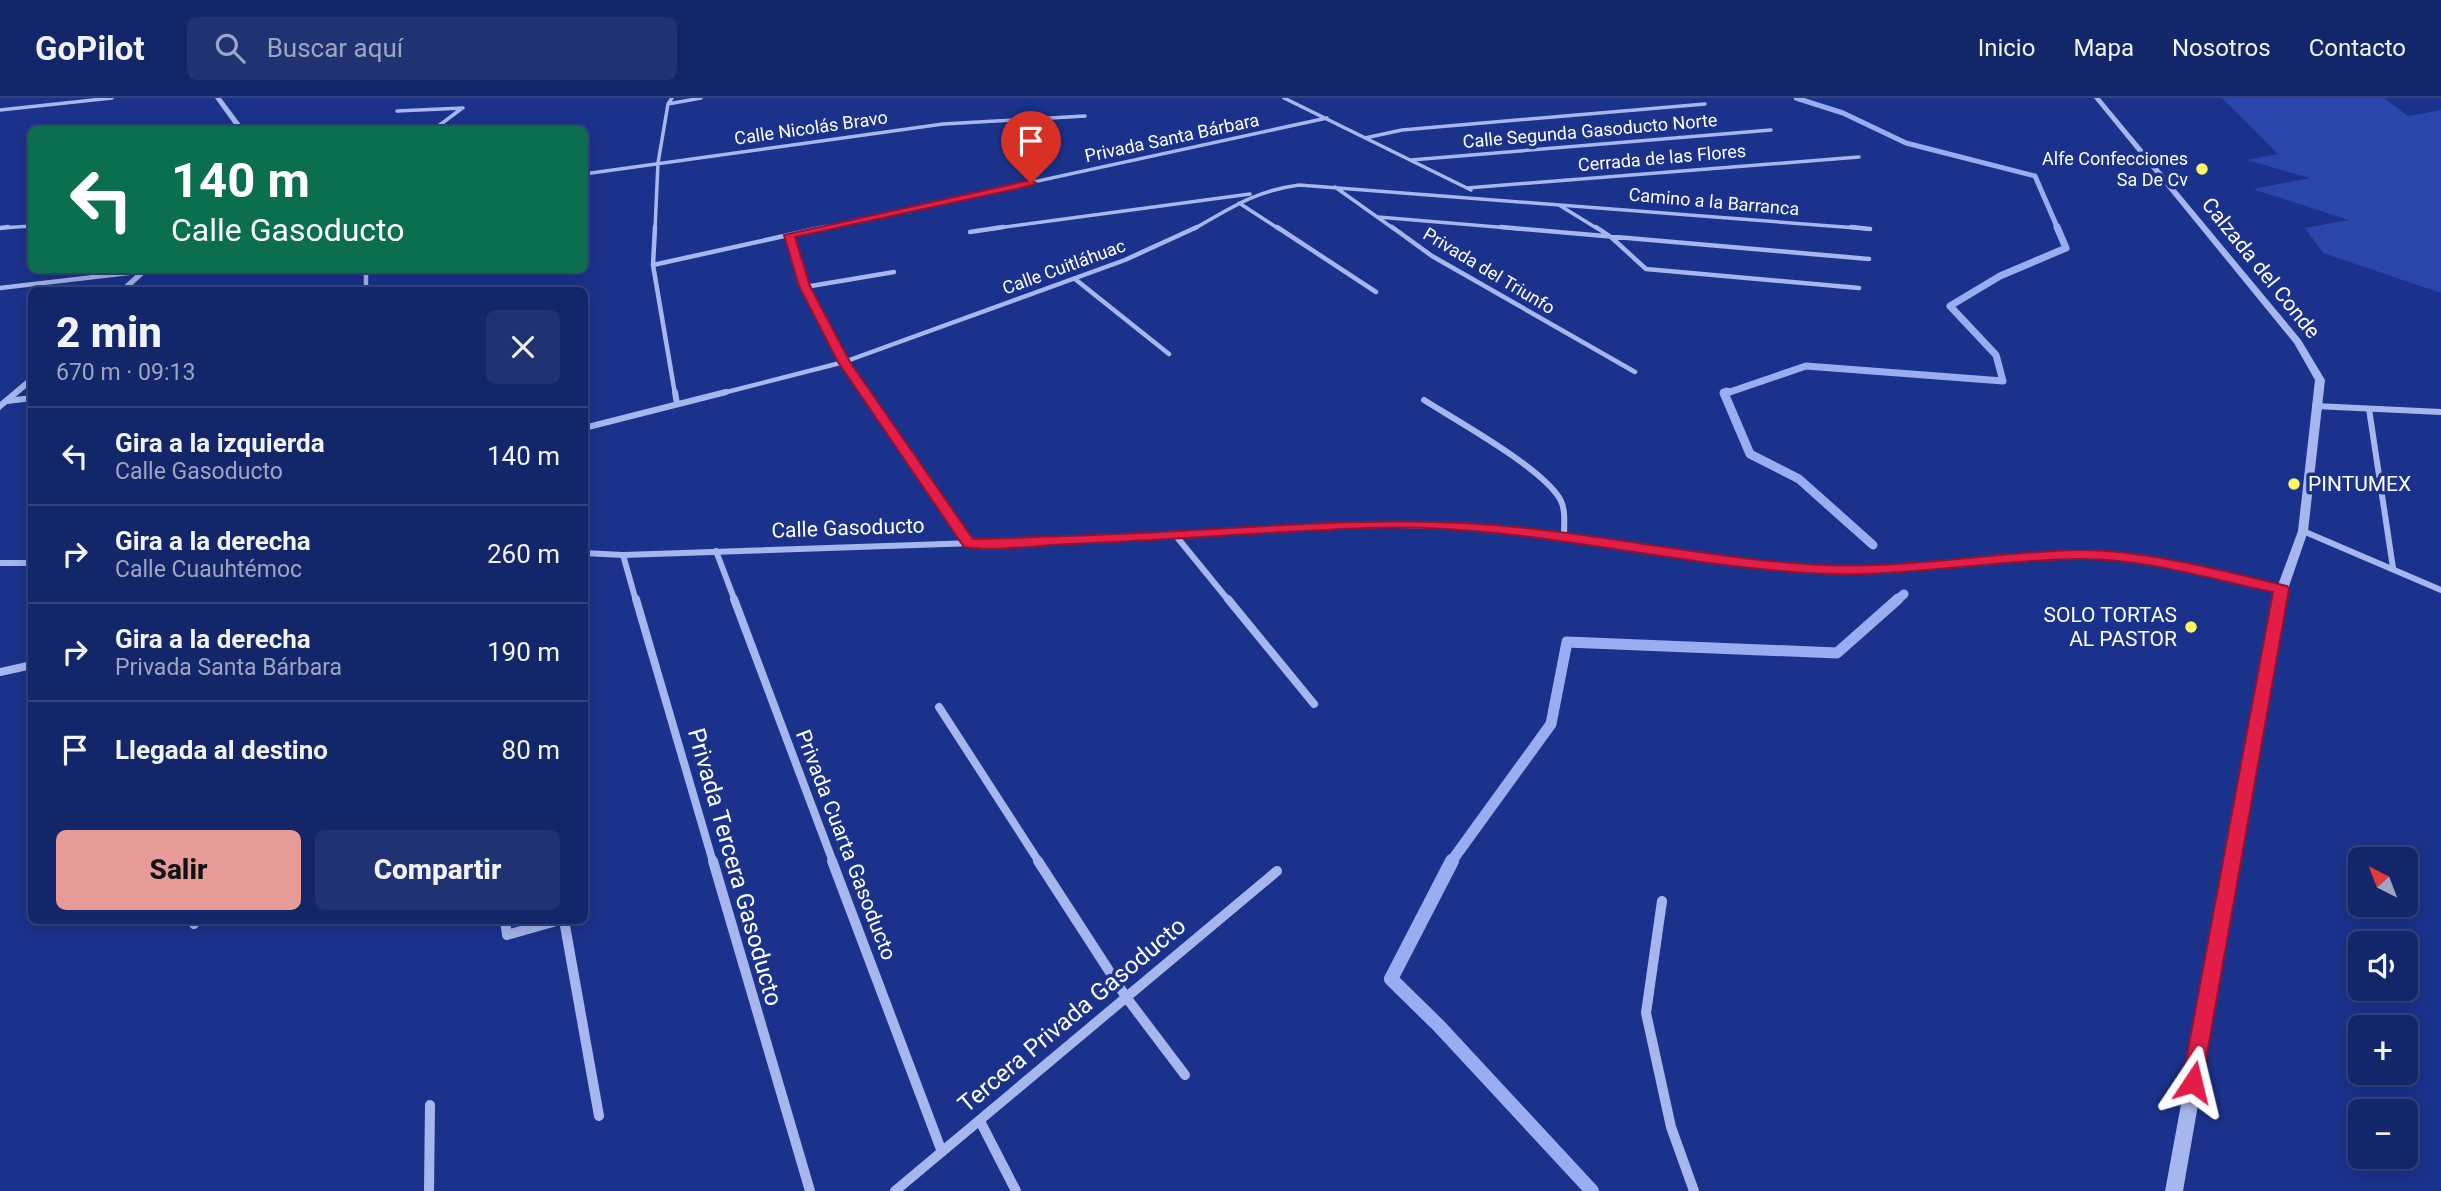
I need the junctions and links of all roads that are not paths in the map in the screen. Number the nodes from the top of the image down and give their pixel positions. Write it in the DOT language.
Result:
graph roads {
  1 [pos="51,98"];
  2 [pos="112,98"];
  3 [pos="218,98"];
  4 [pos="672,98"];
  5 [pos="701,98"];
  6 [pos="1284,98"];
  7 [pos="2097,98"];
  8 [pos="668,104"];
  9 [pos="1705,104"];
  10 [pos="45,105"];
  11 [pos="0,110"];
  12 [pos="397,111"];
  13 [pos="1085,116"];
  14 [pos="1327,118"];
  15 [pos="239,126"];
  16 [pos="438,126"];
  17 [pos="1771,130"];
  18 [pos="1365,138"];
  19 [pos="1859,157"];
  20 [pos="1411,160"];
  21 [pos="659,163"];
  22 [pos="588,173"];
  23 [pos="1334,187"];
  24 [pos="1467,188"];
  25 [pos="1258,193"];
  26 [pos="1487,199"];
  27 [pos="1239,203"];
  28 [pos="1555,203"];
  29 [pos="1377,217"];
  30 [pos="28,225"];
  31 [pos="0,228"];
  32 [pos="1870,229"];
  33 [pos="970,232"];
  34 [pos="789,235"];
  35 [pos="1611,237"];
  36 [pos="1869,259"];
  37 [pos="653,265"];
  38 [pos="894,272"];
  39 [pos="127,273"];
  40 [pos="142,273"];
  41 [pos="1075,279"];
  42 [pos="804,286"];
  43 [pos="126,287"];
  44 [pos="0,288"];
  45 [pos="1859,288"];
  46 [pos="1377,292"];
  47 [pos="1169,354"];
  48 [pos="844,362"];
  49 [pos="1635,372"];
  50 [pos="28,382"];
  51 [pos="28,399"];
  52 [pos="1424,400"];
  53 [pos="3,404"];
  54 [pos="677,404"];
  55 [pos="2315,406"];
  56 [pos="2369,409"];
  57 [pos="2441,412"];
  58 [pos="588,427"];
  59 [pos="2303,531"];
  60 [pos="1176,536"];
  61 [pos="1564,536"];
  62 [pos="969,544"];
  63 [pos="716,551"];
  64 [pos="588,553"];
  65 [pos="623,555"];
  66 [pos="0,563"];
  67 [pos="28,563"];
  68 [pos="2393,568"];
  69 [pos="2281,589"];
  70 [pos="2441,590"];
  71 [pos="28,666"];
  72 [pos="0,672"];
  73 [pos="1314,704"];
  74 [pos="939,708"];
  75 [pos="1276,871"];
  76 [pos="1662,901"];
  77 [pos="506,924"];
  78 [pos="547,924"];
  79 [pos="563,924"];
  80 [pos="1126,997"];
  81 [pos="1185,1075"];
  82 [pos="430,1105"];
  83 [pos="599,1116"];
  84 [pos="980,1121"];
  85 [pos="943,1152"];
  86 [pos="429,1191"];
  87 [pos="810,1191"];
  88 [pos="895,1191"];
  89 [pos="1017,1191"];
  90 [pos="1694,1191"];
  91 [pos="2174,1191"];
  1 -- 10 [label="street"];
  2 -- 10 [label="street"];
  3 -- 15 [label="street"];
  4 -- 8 [label="street"];
  5 -- 8 [label="street"];
  6 -- 14 [label="street, Calle Segunda Gasoducto Norte"];
  7 -- 55 [label="street, Calzada del Conde"];
  8 -- 21 [label="street"];
  9 -- 18 [label="street"];
  10 -- 11 [label="street"];
  12 -- 16 [label="street"];
  13 -- 21 [label="street, Calle Nicolás Bravo"];
  14 -- 18 [label="street, Calle Segunda Gasoducto Norte"];
  14 -- 34 [label="street, Privada Santa Bárbara"];
  17 -- 20 [label="street, Calle Segunda Gasoducto Norte"];
  18 -- 20 [label="street, Calle Segunda Gasoducto Norte"];
  19 -- 24 [label="street, Cerrada de las Flores"];
  20 -- 24 [label="street, Calle Segunda Gasoducto Norte"];
  21 -- 22 [label="street, Calle Nicolás Bravo"];
  21 -- 37 [label="street"];
  23 -- 25 [label="street, Calle Cuitláhuac"];
  23 -- 26 [label="street, Calle Cuitláhuac"];
  23 -- 29 [label="street, Privada del Triunfo"];
  24 -- 26 [label="street, Calle Segunda Gasoducto Norte"];
  25 -- 27 [label="street, Calle Cuitláhuac"];
  25 -- 33 [label="street"];
  26 -- 28 [label="street, Calle Cuitláhuac"];
  27 -- 41 [label="street, Calle Cuitláhuac"];
  27 -- 46 [label="street"];
  28 -- 32 [label="street, Camino a la Barranca"];
  28 -- 35 [label="street"];
  29 -- 35 [label="street"];
  29 -- 49 [label="street, Privada del Triunfo"];
  30 -- 31 [label="street"];
  34 -- 37 [label="street, Privada Santa Bárbara"];
  34 -- 42 [label="street"];
  35 -- 36 [label="street"];
  35 -- 45 [label="street"];
  37 -- 54 [label="street"];
  38 -- 42 [label="street"];
  39 -- 44 [label="street"];
  40 -- 43 [label="street"];
  41 -- 47 [label="street"];
  41 -- 48 [label="street, Calle Cuitláhuac"];
  42 -- 48 [label="street"];
  48 -- 54 [label="street, Calle Cuitláhuac"];
  48 -- 62 [label="street"];
  50 -- 53 [label="street"];
  51 -- 53 [label="street"];
  52 -- 61 [label="street"];
  54 -- 58 [label="street, Calle Cuitláhuac"];
  55 -- 56 [label="street"];
  55 -- 59 [label="street, Calzada del Conde"];
  56 -- 57 [label="street"];
  56 -- 68 [label="street"];
  59 -- 68 [label="street"];
  59 -- 69 [label="street, Calzada del Conde"];
  60 -- 61 [label="street, Calle Gasoducto"];
  60 -- 62 [label="street, Calle Gasoducto"];
  60 -- 73 [label="street"];
  61 -- 69 [label="street, Calle Gasoducto"];
  62 -- 63 [label="street, Calle Gasoducto"];
  63 -- 65 [label="street, Calle Gasoducto"];
  63 -- 85 [label="street, Privada Cuarta Gasoducto"];
  64 -- 65 [label="street, Calle Gasoducto"];
  65 -- 87 [label="street, Privada Tercera Gasoducto"];
  66 -- 67 [label="street"];
  68 -- 70 [label="street"];
  69 -- 91 [label="street, Calzada del Conde"];
  71 -- 72 [label="street"];
  74 -- 80 [label="street"];
  75 -- 80 [label="street, Tercera Privada Gasoducto"];
  76 -- 90 [label="street"];
  77 -- 78 [label="street"];
  79 -- 83 [label="street"];
  80 -- 81 [label="street"];
  80 -- 84 [label="street, Tercera Privada Gasoducto"];
  82 -- 86 [label="street"];
  84 -- 85 [label="street, Tercera Privada Gasoducto"];
  84 -- 89 [label="street"];
  85 -- 88 [label="street, Tercera Privada Gasoducto"];
}
